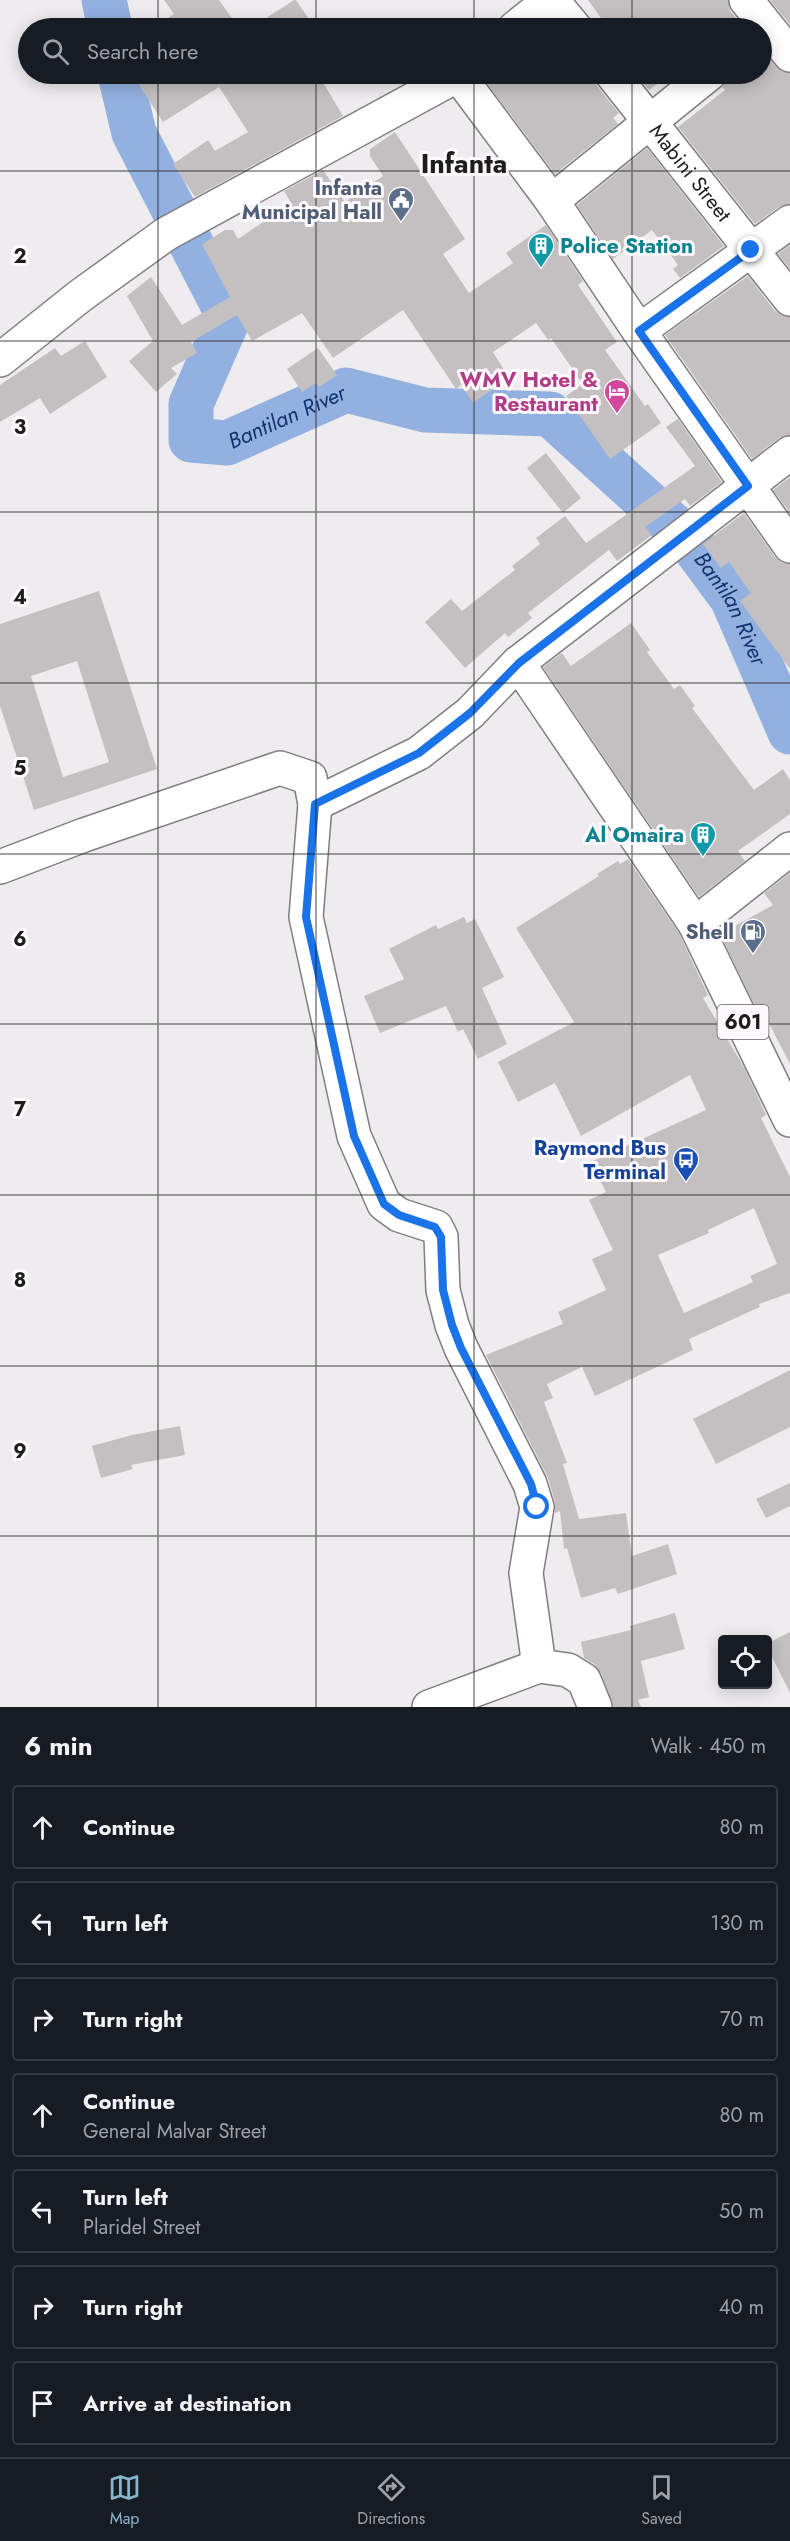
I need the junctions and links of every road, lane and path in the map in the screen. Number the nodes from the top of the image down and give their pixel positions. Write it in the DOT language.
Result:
graph roads {
  1 [pos="551,0"];
  2 [pos="746,0"];
  3 [pos="528,18"];
  4 [pos="566,18"];
  5 [pos="766,18"];
  6 [pos="773,24"];
  7 [pos="790,55"];
  8 [pos="441,84"];
  9 [pos="466,84"];
  10 [pos="620,84"];
  11 [pos="696,84"];
  12 [pos="649,120"];
  13 [pos="552,201"];
  14 [pos="790,222"];
  15 [pos="751,250"];
  16 [pos="790,299"];
  17 [pos="639,331"];
  18 [pos="0,360"];
  19 [pos="790,453"];
  20 [pos="748,486"];
  21 [pos="790,546"];
  22 [pos="519,663"];
  23 [pos="315,804"];
  24 [pos="790,849"];
  25 [pos="0,867"];
  26 [pos="695,924"];
  27 [pos="790,1120"];
  28 [pos="540,1666"];
  29 [pos="429,1707"];
  30 [pos="595,1707"];
  1 -- 3 [label="street"];
  1 -- 4 [label="street"];
  2 -- 5 [label="street"];
  6 -- 7 [label="street"];
  8 -- 18 [label="street"];
  9 -- 13 [label="street"];
  10 -- 12 [label="street, Mabini Street"];
  11 -- 12 [label="street"];
  12 -- 13 [label="street"];
  12 -- 15 [label="street, Mabini Street"];
  13 -- 17 [label="street"];
  14 -- 15 [label="street"];
  15 -- 16 [label="street, Mabini Street"];
  15 -- 17 [label="street"];
  17 -- 20 [label="street"];
  19 -- 20 [label="street"];
  20 -- 21 [label="street"];
  20 -- 22 [label="street"];
  22 -- 23 [label="street"];
  22 -- 26 [label="street"];
  23 -- 25 [label="street"];
  23 -- 28 [label="street"];
  24 -- 26 [label="street"];
  26 -- 27 [label="street, 601"];
  28 -- 29 [label="street"];
  28 -- 30 [label="street"];
}
